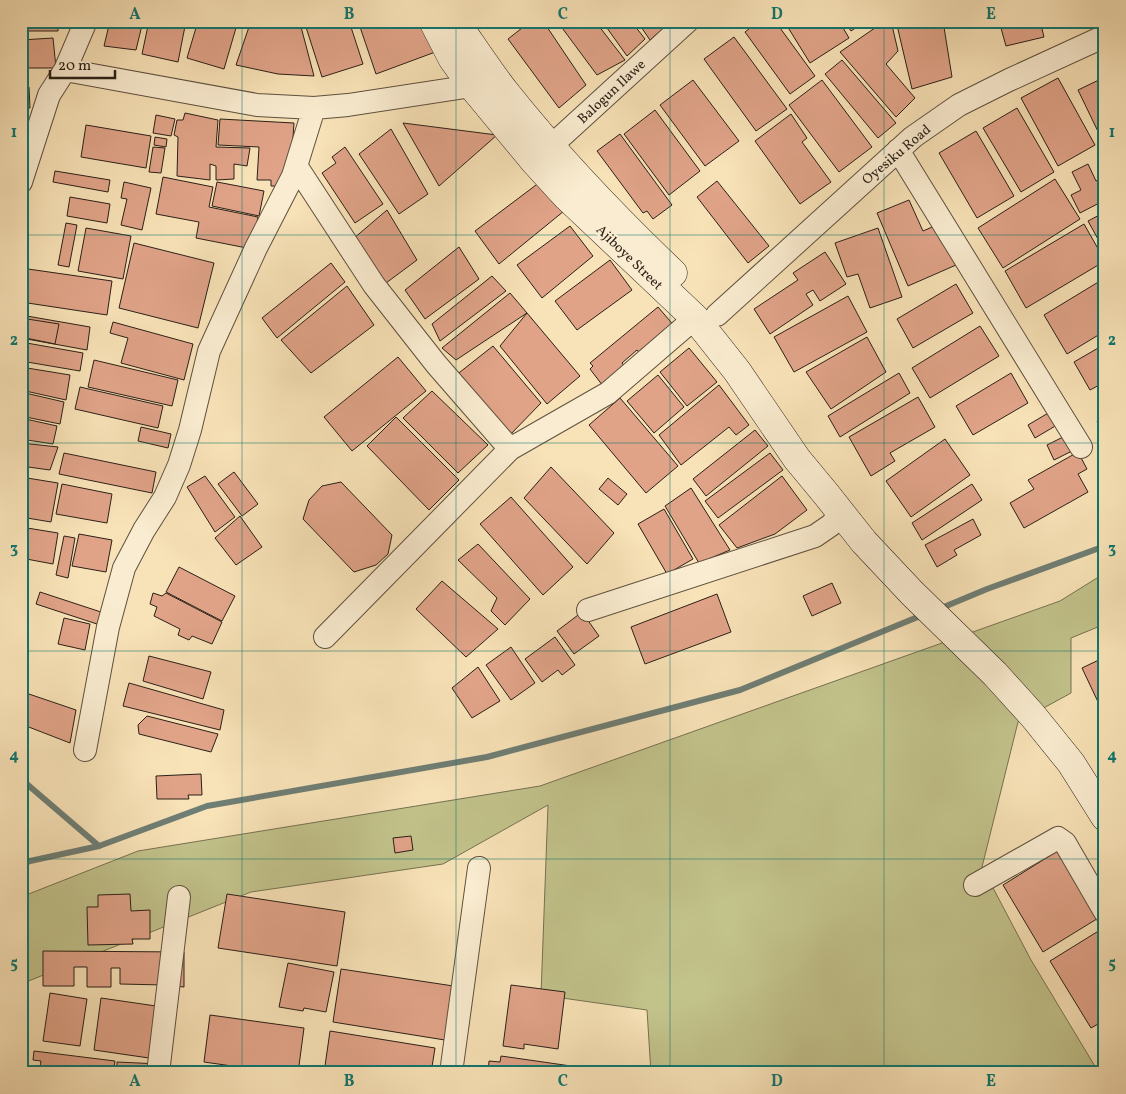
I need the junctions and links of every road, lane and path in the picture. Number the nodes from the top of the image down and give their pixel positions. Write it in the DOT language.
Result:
graph roads {
  1 [pos="86,21"];
  2 [pos="433,21"];
  3 [pos="455,21"];
  4 [pos="688,21"];
  5 [pos="1104,39"];
  6 [pos="65,70"];
  7 [pos="472,86"];
  8 [pos="314,108"];
  9 [pos="898,150"];
  10 [pos="543,153"];
  11 [pos="296,167"];
  12 [pos="21,182"];
  13 [pos="706,317"];
  14 [pos="1080,447"];
  15 [pos="510,449"];
  16 [pos="839,510"];
  17 [pos="588,610"];
  18 [pos="326,637"];
  19 [pos="84,750"];
  20 [pos="1105,817"];
  21 [pos="479,868"];
  22 [pos="975,885"];
  23 [pos="179,897"];
  24 [pos="1105,912"];
  25 [pos="158,1073"];
  26 [pos="451,1073"];
  1 -- 6 [label="street"];
  2 -- 7 [label="street, Ajiboye Street"];
  3 -- 10 [label="street, Ajiboye Street"];
  4 -- 10 [label="street, Balogun Ilawe"];
  5 -- 9 [label="street, Oyesiku Road"];
  6 -- 8 [label="street"];
  6 -- 12 [label="street"];
  7 -- 8 [label="street"];
  7 -- 10 [label="street, Ajiboye Street"];
  8 -- 11 [label="street"];
  9 -- 13 [label="street, Oyesiku Road"];
  9 -- 14 [label="street"];
  10 -- 13 [label="street, Ajiboye Street"];
  11 -- 15 [label="street"];
  11 -- 19 [label="street"];
  13 -- 15 [label="street, Oyesiku Road"];
  13 -- 16 [label="street, Ajiboye Street"];
  15 -- 18 [label="street, Oyesiku Road"];
  16 -- 17 [label="street"];
  16 -- 20 [label="street, Ajiboye Street"];
  21 -- 26 [label="street"];
  22 -- 24 [label="street"];
  23 -- 25 [label="street"];
}
